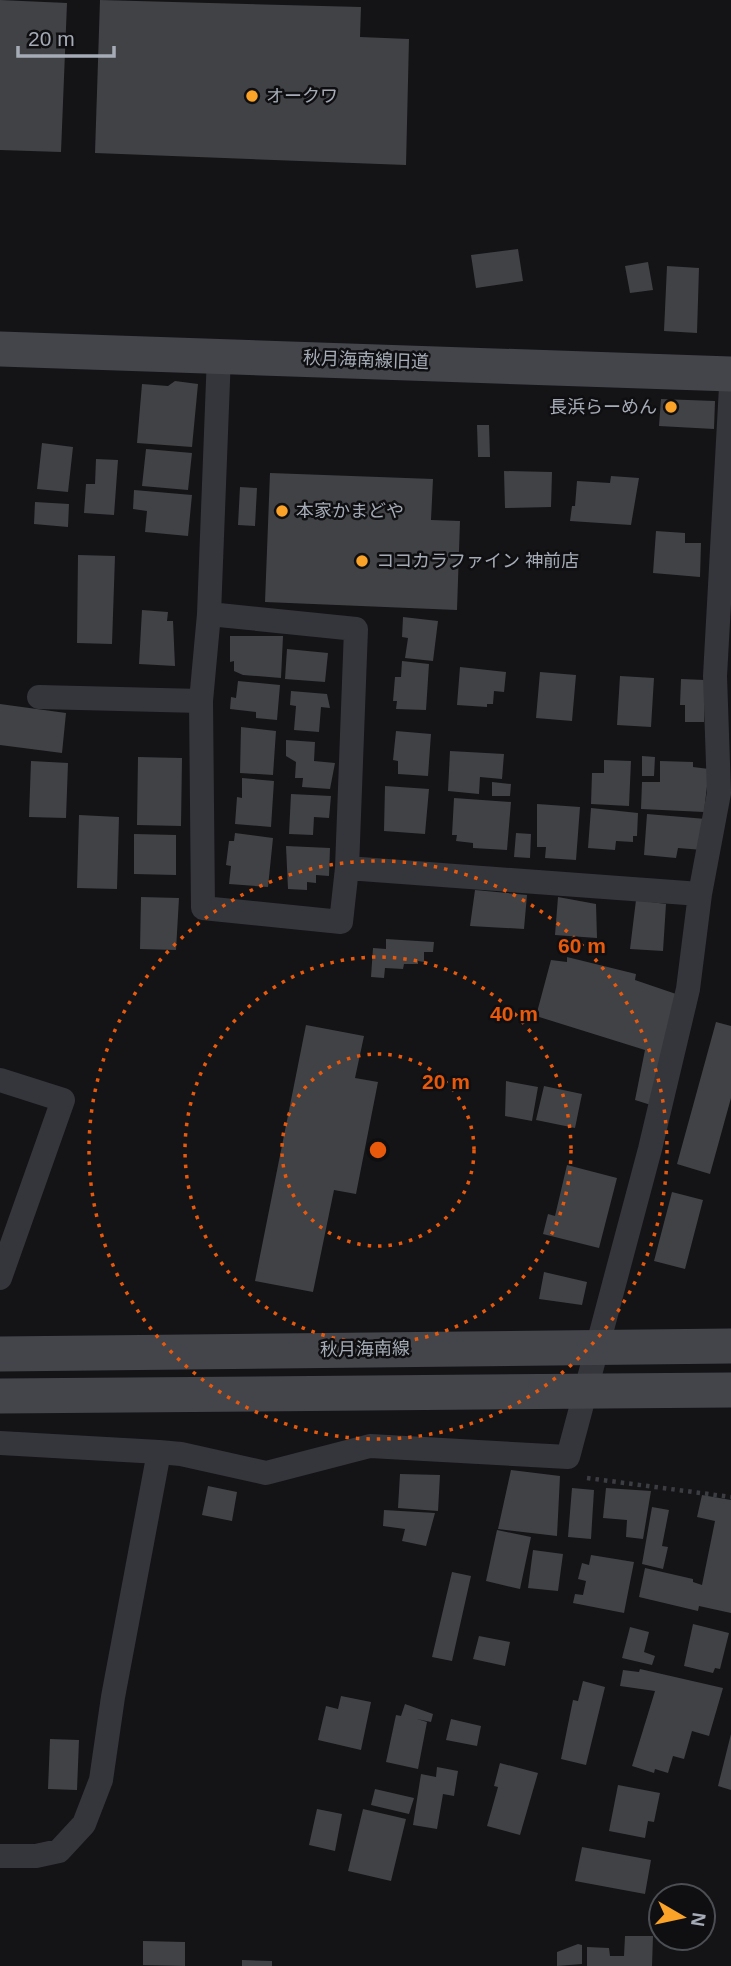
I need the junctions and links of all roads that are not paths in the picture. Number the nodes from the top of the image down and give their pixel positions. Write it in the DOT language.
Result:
graph roads {
  1 [pos="0,349"];
  2 [pos="219,355"];
  3 [pos="731,374"];
  4 [pos="731,387"];
  5 [pos="209,614"];
  6 [pos="39,697"];
  7 [pos="201,701"];
  8 [pos="725,793"];
  9 [pos="347,868"];
  10 [pos="700,894"];
  11 [pos="0,1080"];
  12 [pos="0,1278"];
  13 [pos="598,1346"];
  14 [pos="731,1346"];
  15 [pos="0,1354"];
  16 [pos="586,1390"];
  17 [pos="731,1390"];
  18 [pos="0,1396"];
  19 [pos="0,1443"];
  20 [pos="159,1452"];
  21 [pos="0,1856"];
  1 -- 2 [label="main road, 秋月海南線旧道"];
  2 -- 3 [label="main road, 秋月海南線旧道"];
  2 -- 5 [label="street"];
  4 -- 8 [label="street"];
  5 -- 7 [label="street"];
  5 -- 9 [label="street"];
  6 -- 7 [label="street"];
  7 -- 9 [label="street"];
  8 -- 10 [label="street"];
  9 -- 10 [label="street"];
  10 -- 13 [label="street"];
  11 -- 12 [label="street"];
  13 -- 14 [label="main road, 秋月海南線"];
  13 -- 15 [label="main road, 秋月海南線"];
  13 -- 16 [label="street"];
  16 -- 17 [label="main road"];
  16 -- 18 [label="main road"];
  16 -- 20 [label="street"];
  19 -- 20 [label="street"];
  20 -- 21 [label="street"];
}
